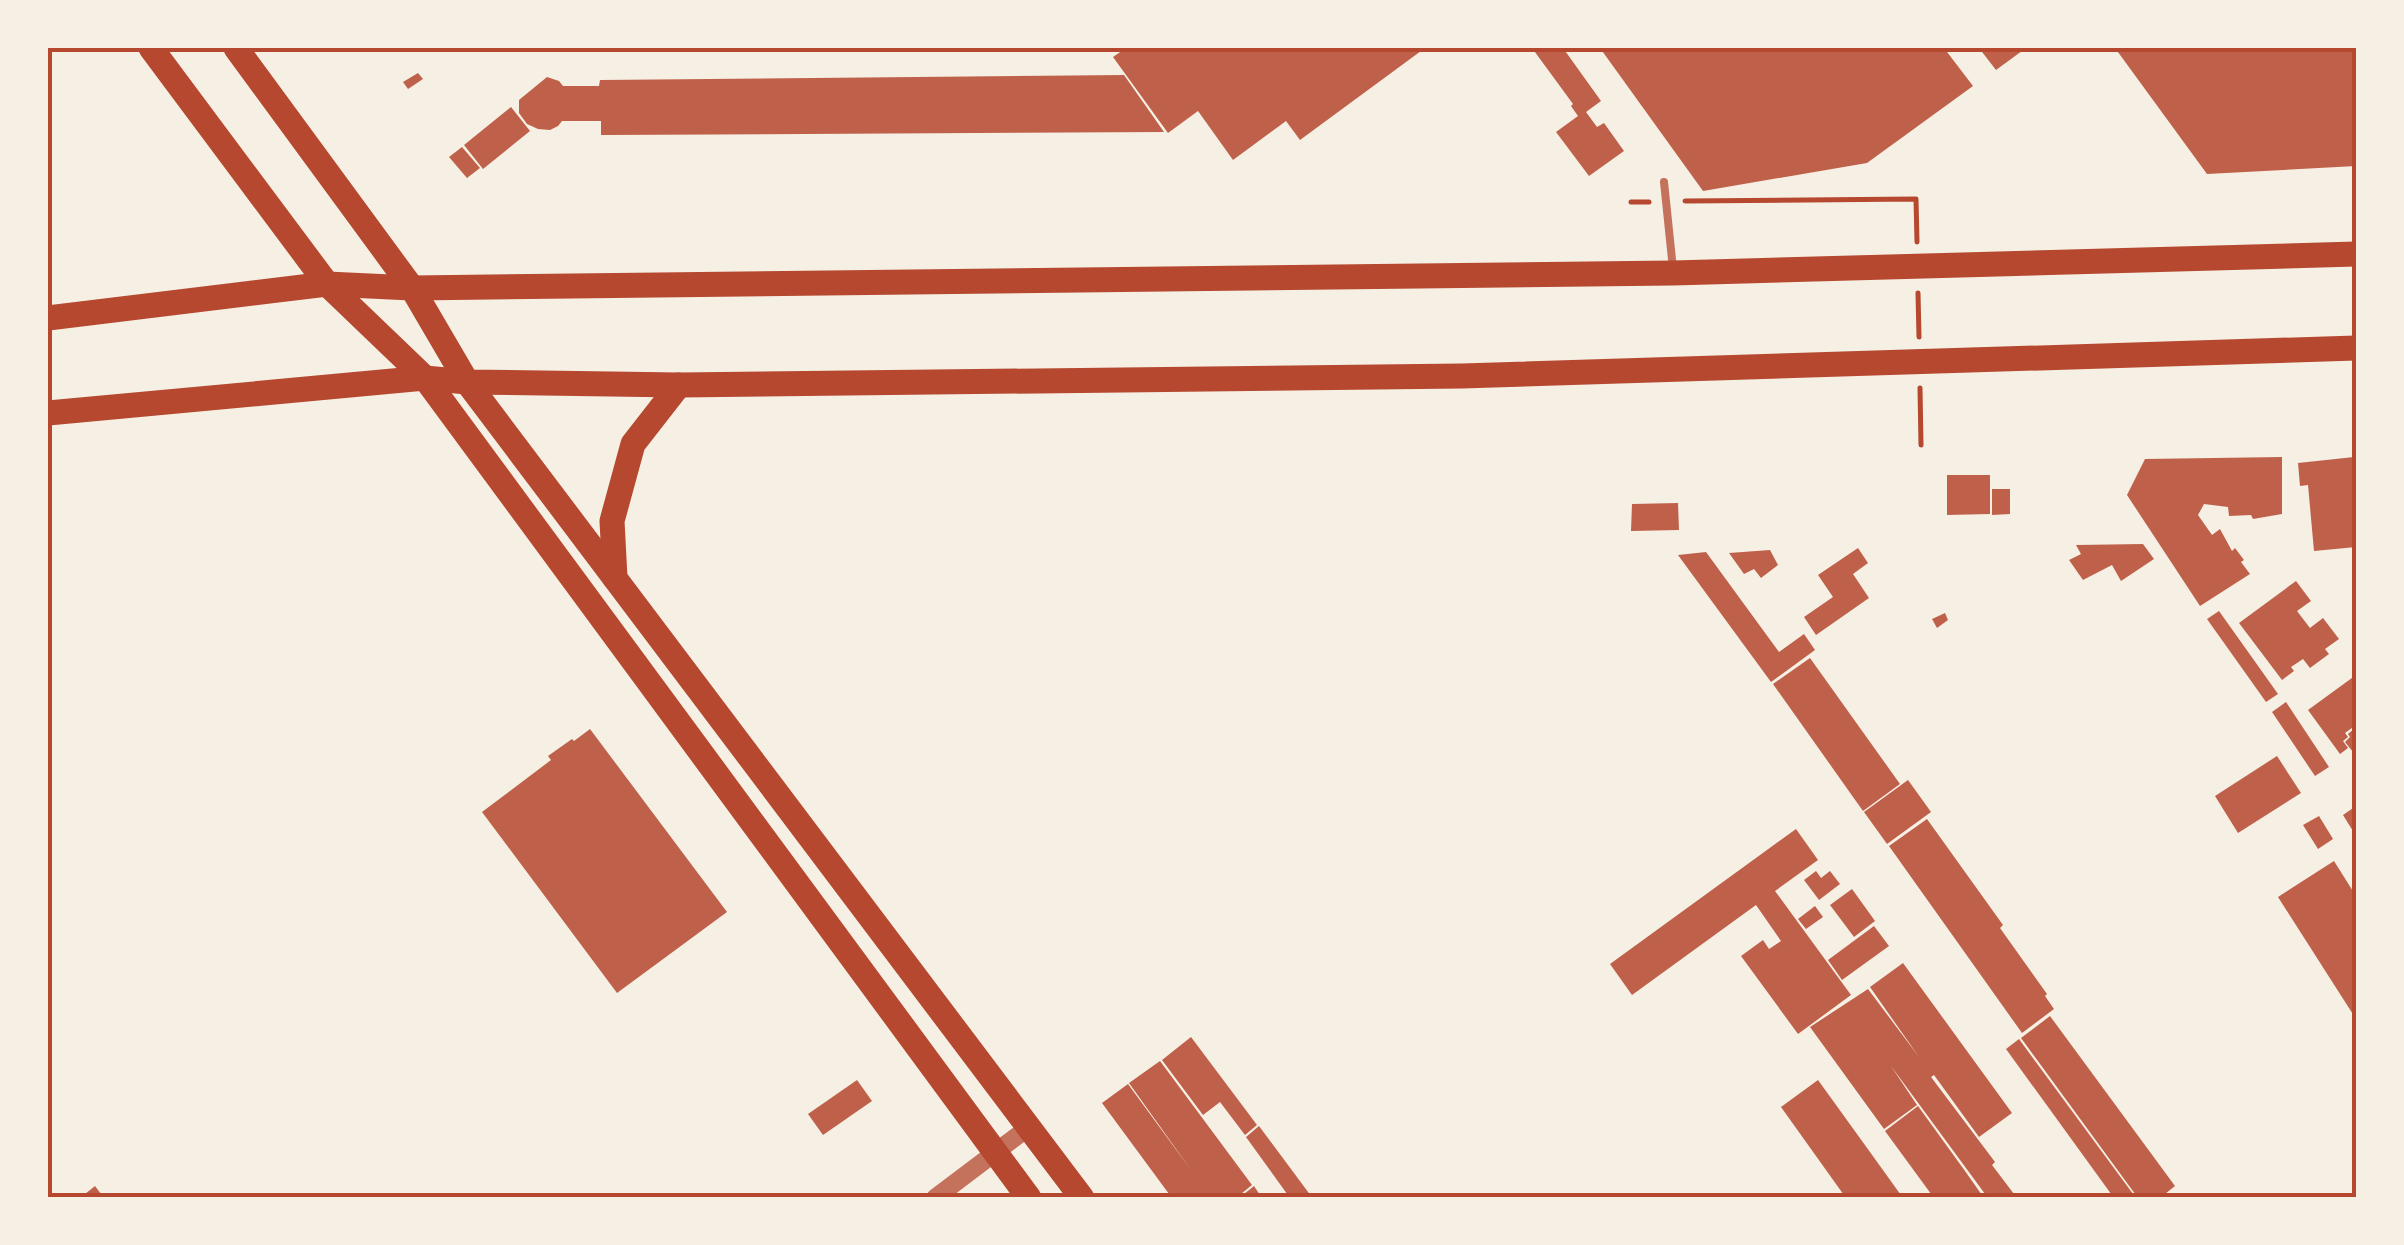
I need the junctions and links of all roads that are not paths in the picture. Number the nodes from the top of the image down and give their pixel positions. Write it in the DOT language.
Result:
graph roads {
  1 [pos="151,48"];
  2 [pos="236,48"];
  3 [pos="1664,182"];
  4 [pos="2356,254"];
  5 [pos="1673,273"];
  6 [pos="327,284"];
  7 [pos="412,288"];
  8 [pos="48,318"];
  9 [pos="2356,348"];
  10 [pos="426,378"];
  11 [pos="467,382"];
  12 [pos="679,385"];
  13 [pos="48,413"];
  14 [pos="615,578"];
  15 [pos="1030,1126"];
  16 [pos="996,1152"];
  17 [pos="935,1198"];
  18 [pos="1030,1198"];
  19 [pos="1082,1198"];
  1 -- 6 [label="main road"];
  2 -- 7 [label="main road"];
  3 -- 5 [label="lane"];
  4 -- 5 [label="main road"];
  5 -- 7 [label="main road"];
  6 -- 7 [label="main road"];
  6 -- 8 [label="main road"];
  6 -- 10 [label="main road"];
  7 -- 11 [label="main road"];
  9 -- 12 [label="main road"];
  10 -- 11 [label="main road"];
  10 -- 13 [label="main road"];
  10 -- 16 [label="main road"];
  11 -- 12 [label="main road"];
  11 -- 14 [label="main road"];
  12 -- 14 [label="main road"];
  14 -- 15 [label="main road"];
  15 -- 16 [label="street"];
  15 -- 19 [label="main road"];
  16 -- 17 [label="street"];
  16 -- 18 [label="main road"];
}
